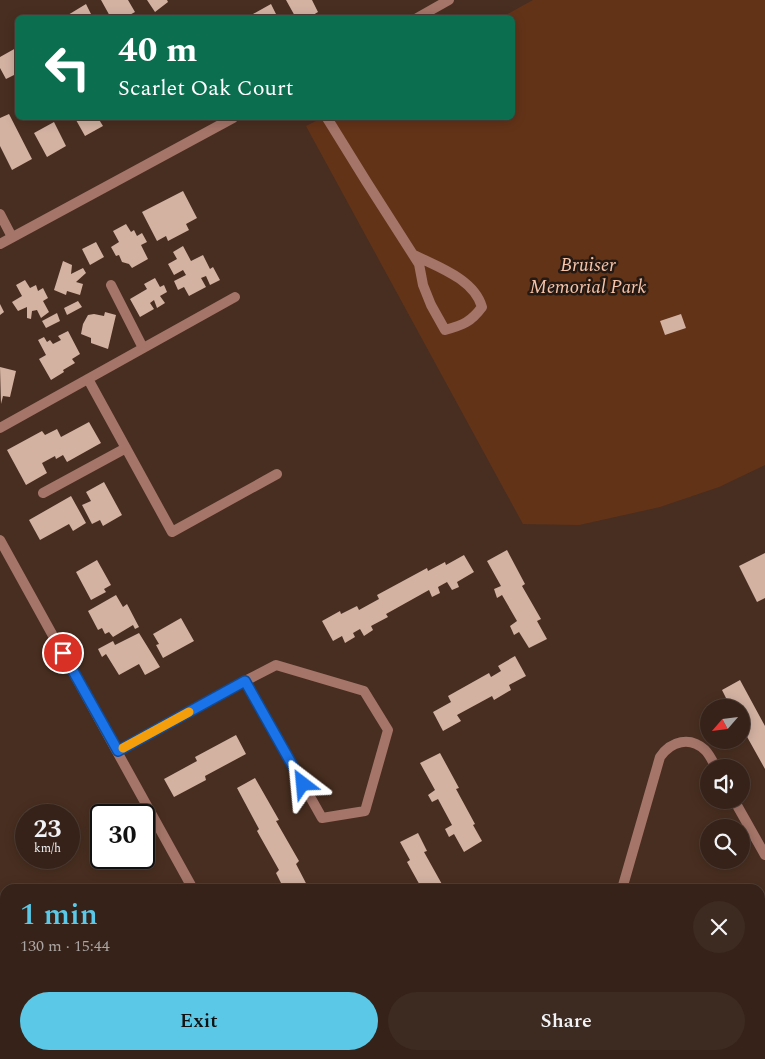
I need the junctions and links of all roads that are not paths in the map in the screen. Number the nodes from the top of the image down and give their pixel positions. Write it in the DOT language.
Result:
graph roads {
  1 [pos="449,0"];
  2 [pos="422,15"];
  3 [pos="229,120"];
  4 [pos="328,120"];
  5 [pos="0,214"];
  6 [pos="12,237"];
  7 [pos="0,244"];
  8 [pos="414,255"];
  9 [pos="112,285"];
  10 [pos="235,297"];
  11 [pos="144,348"];
  12 [pos="88,379"];
  13 [pos="0,428"];
  14 [pos="126,448"];
  15 [pos="277,474"];
  16 [pos="43,493"];
  17 [pos="0,540"];
  18 [pos="245,681"];
  19 [pos="118,751"];
  20 [pos="710,759"];
  21 [pos="739,809"];
  22 [pos="765,856"];
  23 [pos="191,884"];
  24 [pos="623,884"];
  1 -- 2 [label="street"];
  3 -- 6 [label="street"];
  4 -- 8 [label="street"];
  5 -- 6 [label="street"];
  6 -- 7 [label="street"];
  8 -- 8 [label="street"];
  9 -- 11 [label="street"];
  10 -- 11 [label="street"];
  11 -- 12 [label="street"];
  12 -- 13 [label="street"];
  12 -- 14 [label="street"];
  14 -- 15 [label="street"];
  14 -- 16 [label="street"];
  17 -- 19 [label="street"];
  18 -- 18 [label="street"];
  18 -- 19 [label="street"];
  19 -- 23 [label="street"];
  20 -- 24 [label="street"];
  21 -- 22 [label="street"];
}
